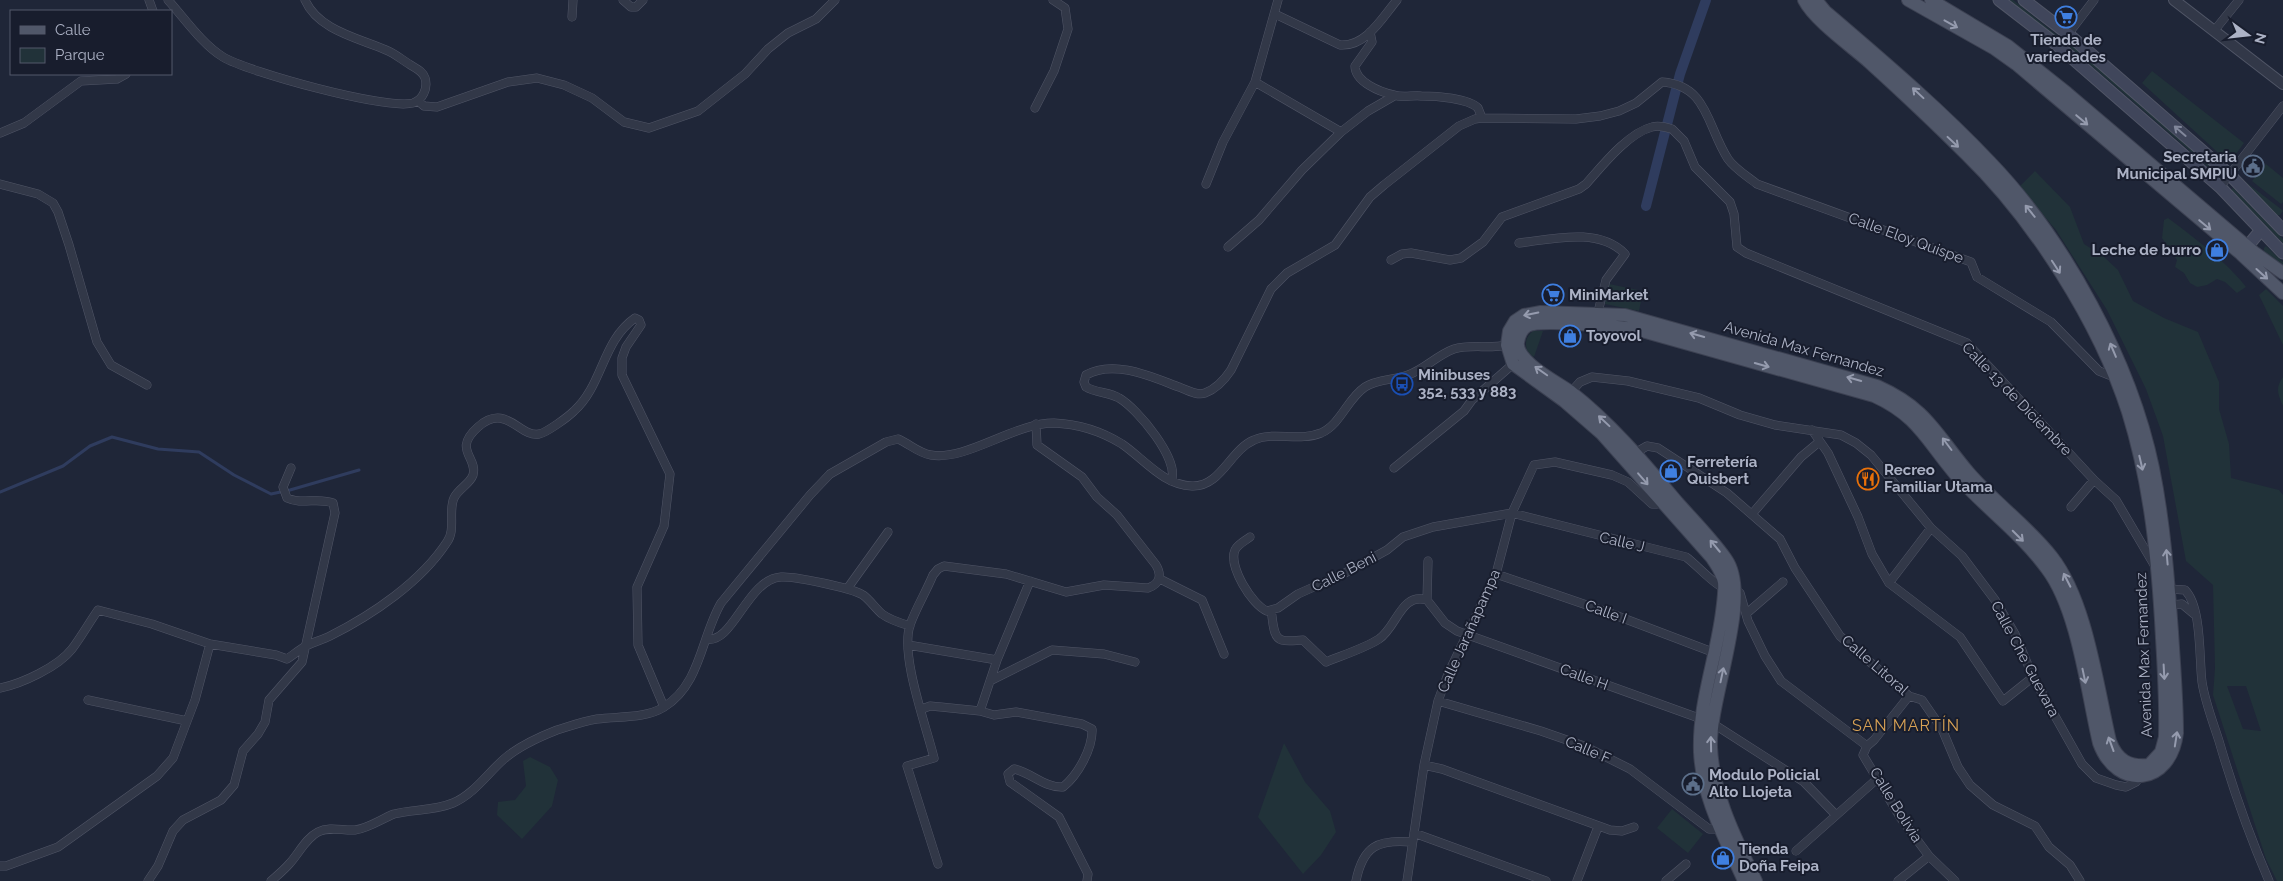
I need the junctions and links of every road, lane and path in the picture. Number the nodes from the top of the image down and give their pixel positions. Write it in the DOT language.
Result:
graph roads {
  1 [pos="168,0"];
  2 [pos="305,0"];
  3 [pos="573,0"];
  4 [pos="623,0"];
  5 [pos="643,0"];
  6 [pos="835,0"];
  7 [pos="1052,0"];
  8 [pos="1278,0"];
  9 [pos="1397,0"];
  10 [pos="1804,0"];
  11 [pos="1816,0"];
  12 [pos="1908,0"];
  13 [pos="1931,0"];
  14 [pos="1999,0"];
  15 [pos="2024,0"];
  16 [pos="2094,0"];
  17 [pos="2174,0"];
  18 [pos="2238,0"];
  19 [pos="1275,14"];
  20 [pos="572,17"];
  21 [pos="2214,31"];
  22 [pos="1370,32"];
  23 [pos="2068,34"];
  24 [pos="1852,41"];
  25 [pos="2059,46"];
  26 [pos="2006,50"];
  27 [pos="124,75"];
  28 [pos="1255,82"];
  29 [pos="2283,84"];
  30 [pos="1394,96"];
  31 [pos="418,101"];
  32 [pos="2283,106"];
  33 [pos="1035,108"];
  34 [pos="1482,118"];
  35 [pos="1341,132"];
  36 [pos="0,133"];
  37 [pos="2230,175"];
  38 [pos="0,184"];
  39 [pos="1206,184"];
  40 [pos="2220,187"];
  41 [pos="2261,230"];
  42 [pos="2283,230"];
  43 [pos="1519,243"];
  44 [pos="1228,247"];
  45 [pos="2244,250"];
  46 [pos="2283,253"];
  47 [pos="1390,260"];
  48 [pos="2283,273"];
  49 [pos="2283,293"];
  50 [pos="1596,319"];
  51 [pos="1512,345"];
  52 [pos="1513,364"];
  53 [pos="2118,374"];
  54 [pos="147,384"];
  55 [pos="1567,396"];
  56 [pos="1036,424"];
  57 [pos="1812,430"];
  58 [pos="1819,442"];
  59 [pos="1631,456"];
  60 [pos="291,468"];
  61 [pos="1394,468"];
  62 [pos="2094,480"];
  63 [pos="1171,481"];
  64 [pos="1663,494"];
  65 [pos="2071,507"];
  66 [pos="1512,513"];
  67 [pos="1752,514"];
  68 [pos="1931,528"];
  69 [pos="888,532"];
  70 [pos="1250,537"];
  71 [pos="1428,562"];
  72 [pos="2157,570"];
  73 [pos="1496,574"];
  74 [pos="1160,579"];
  75 [pos="1030,581"];
  76 [pos="1783,582"];
  77 [pos="1889,583"];
  78 [pos="1729,588"];
  79 [pos="847,589"];
  80 [pos="2164,590"];
  81 [pos="1427,600"];
  82 [pos="2165,606"];
  83 [pos="1271,610"];
  84 [pos="1747,613"];
  85 [pos="2194,614"];
  86 [pos="910,626"];
  87 [pos="1466,634"];
  88 [pos="706,639"];
  89 [pos="210,644"];
  90 [pos="306,646"];
  91 [pos="908,646"];
  92 [pos="1715,653"];
  93 [pos="1224,654"];
  94 [pos="997,660"];
  95 [pos="1134,662"];
  96 [pos="2033,677"];
  97 [pos="990,681"];
  98 [pos="0,688"];
  99 [pos="1909,696"];
  100 [pos="88,700"];
  101 [pos="1438,701"];
  102 [pos="664,707"];
  103 [pos="922,709"];
  104 [pos="980,711"];
  105 [pos="187,721"];
  106 [pos="1706,722"];
  107 [pos="1867,746"];
  108 [pos="1424,765"];
  109 [pos="2145,772"];
  110 [pos="1877,779"];
  111 [pos="1836,814"];
  112 [pos="1598,827"];
  113 [pos="1634,827"];
  114 [pos="1726,827"];
  115 [pos="1414,833"];
  116 [pos="1412,842"];
  117 [pos="1796,851"];
  118 [pos="1929,856"];
  119 [pos="938,864"];
  120 [pos="1686,864"];
  121 [pos="0,866"];
  122 [pos="148,881"];
  123 [pos="271,881"];
  124 [pos="1088,881"];
  125 [pos="1356,881"];
  126 [pos="1406,881"];
  127 [pos="1546,881"];
  128 [pos="1577,881"];
  129 [pos="1666,881"];
  130 [pos="1744,881"];
  131 [pos="1756,881"];
  132 [pos="1898,881"];
  133 [pos="1955,881"];
  134 [pos="2080,881"];
  135 [pos="2269,881"];
  1 -- 31 [label="street"];
  2 -- 31 [label="street"];
  3 -- 20 [label="street"];
  4 -- 5 [label="street"];
  6 -- 31 [label="street"];
  7 -- 33 [label="street"];
  8 -- 19 [label="street"];
  9 -- 22 [label="street"];
  10 -- 24 [label="main road, Avenida Max Fernandez"];
  11 -- 24 [label="main road, Avenida Max Fernandez"];
  12 -- 26 [label="main road, one-way"];
  13 -- 26 [label="main road"];
  14 -- 25 [label="main road"];
  15 -- 23 [label="main road"];
  16 -- 23 [label="street"];
  17 -- 21 [label="street"];
  18 -- 21 [label="street"];
  19 -- 22 [label="street"];
  19 -- 28 [label="street"];
  21 -- 29 [label="street"];
  22 -- 30 [label="street"];
  23 -- 25 [label="street"];
  37 -- 23 [label="main road, one-way"];
  24 -- 53 [label="main road, Avenida Max Fernandez"];
  25 -- 40 [label="main road"];
  26 -- 45 [label="main road"];
  27 -- 36 [label="street"];
  28 -- 35 [label="street"];
  28 -- 39 [label="street"];
  30 -- 34 [label="street"];
  30 -- 35 [label="street"];
  32 -- 37 [label="street"];
  34 -- 53 [label="street, Calle Eloy Quispe"];
  34 -- 63 [label="street"];
  35 -- 44 [label="street"];
  37 -- 40 [label="street"];
  37 -- 42 [label="main road"];
  38 -- 54 [label="street"];
  40 -- 41 [label="main road"];
  41 -- 45 [label="main road"];
  41 -- 46 [label="main road"];
  43 -- 50 [label="street"];
  45 -- 48 [label="main road"];
  45 -- 49 [label="main road, one-way"];
  47 -- 62 [label="street, Calle 13 de Diciembre"];
  50 -- 51 [label="main road, Avenida Max Fernandez"];
  50 -- 109 [label="main road, Avenida Max Fernandez"];
  51 -- 52 [label="main road"];
  55 -- 51 [label="main road, one-way"];
  51 -- 63 [label="street"];
  52 -- 55 [label="main road"];
  52 -- 61 [label="street"];
  53 -- 72 [label="main road, Avenida Max Fernandez, one-way"];
  80 -- 53 [label="main road, Avenida Max Fernandez, one-way"];
  55 -- 57 [label="street, Calle Che Guevara"];
  55 -- 59 [label="main road"];
  56 -- 63 [label="street"];
  56 -- 74 [label="street"];
  56 -- 88 [label="street"];
  57 -- 58 [label="street"];
  57 -- 68 [label="street, Calle Che Guevara"];
  58 -- 67 [label="street"];
  58 -- 77 [label="street"];
  59 -- 64 [label="main road"];
  59 -- 67 [label="street, Calle Litoral"];
  60 -- 90 [label="street"];
  62 -- 65 [label="street"];
  62 -- 72 [label="street, Calle 13 de Diciembre"];
  64 -- 66 [label="street, Calle Jarañapampa"];
  64 -- 78 [label="main road"];
  66 -- 73 [label="street, Calle Jarañapampa"];
  66 -- 78 [label="street, Calle J"];
  66 -- 83 [label="street, Calle Beni"];
  67 -- 99 [label="street, Calle Litoral"];
  68 -- 77 [label="street"];
  68 -- 96 [label="street, Calle Che Guevara"];
  69 -- 79 [label="street"];
  70 -- 83 [label="street"];
  71 -- 81 [label="street"];
  72 -- 80 [label="main road, Avenida Max Fernandez"];
  73 -- 87 [label="street, Calle Jarañapampa"];
  73 -- 92 [label="street, Calle I"];
  74 -- 75 [label="street"];
  74 -- 93 [label="street"];
  75 -- 86 [label="street"];
  75 -- 94 [label="street"];
  76 -- 84 [label="street"];
  77 -- 96 [label="street"];
  78 -- 84 [label="street"];
  78 -- 92 [label="main road"];
  106 -- 78 [label="main road, one-way"];
  79 -- 86 [label="street"];
  79 -- 88 [label="street"];
  80 -- 82 [label="main road, Avenida Max Fernandez"];
  80 -- 85 [label="street"];
  81 -- 83 [label="street"];
  81 -- 87 [label="street, Calle H"];
  82 -- 85 [label="street"];
  82 -- 109 [label="main road, Avenida Max Fernandez"];
  84 -- 107 [label="street"];
  85 -- 135 [label="street"];
  86 -- 91 [label="street"];
  87 -- 101 [label="street, Calle Jarañapampa"];
  87 -- 106 [label="street, Calle H"];
  88 -- 102 [label="street"];
  89 -- 90 [label="street"];
  89 -- 98 [label="street"];
  89 -- 105 [label="street"];
  90 -- 102 [label="street"];
  90 -- 122 [label="street"];
  91 -- 94 [label="street"];
  91 -- 103 [label="street"];
  92 -- 106 [label="main road"];
  94 -- 97 [label="street"];
  95 -- 97 [label="street"];
  96 -- 109 [label="street, Calle Che Guevara"];
  97 -- 104 [label="street"];
  99 -- 107 [label="street"];
  99 -- 134 [label="street, Calle Litoral"];
  100 -- 105 [label="street"];
  101 -- 108 [label="street, Calle Jarañapampa"];
  101 -- 114 [label="street, Calle F"];
  102 -- 123 [label="street"];
  103 -- 104 [label="street"];
  103 -- 119 [label="street"];
  104 -- 124 [label="street"];
  105 -- 121 [label="street"];
  106 -- 111 [label="street, Calle H"];
  106 -- 114 [label="main road"];
  107 -- 110 [label="street, Calle Bolivia"];
  108 -- 112 [label="street"];
  108 -- 115 [label="street, Calle Jarañapampa"];
  110 -- 111 [label="street"];
  110 -- 118 [label="street, Calle Bolivia"];
  111 -- 117 [label="street"];
  112 -- 113 [label="street"];
  112 -- 128 [label="street"];
  114 -- 130 [label="main road"];
  114 -- 131 [label="main road"];
  115 -- 116 [label="street, Calle Jarañapampa"];
  115 -- 127 [label="street"];
  116 -- 125 [label="street"];
  116 -- 126 [label="street, Calle Jarañapampa"];
  118 -- 132 [label="street, Calle Bolivia"];
  118 -- 133 [label="street"];
  120 -- 129 [label="street"];
}
